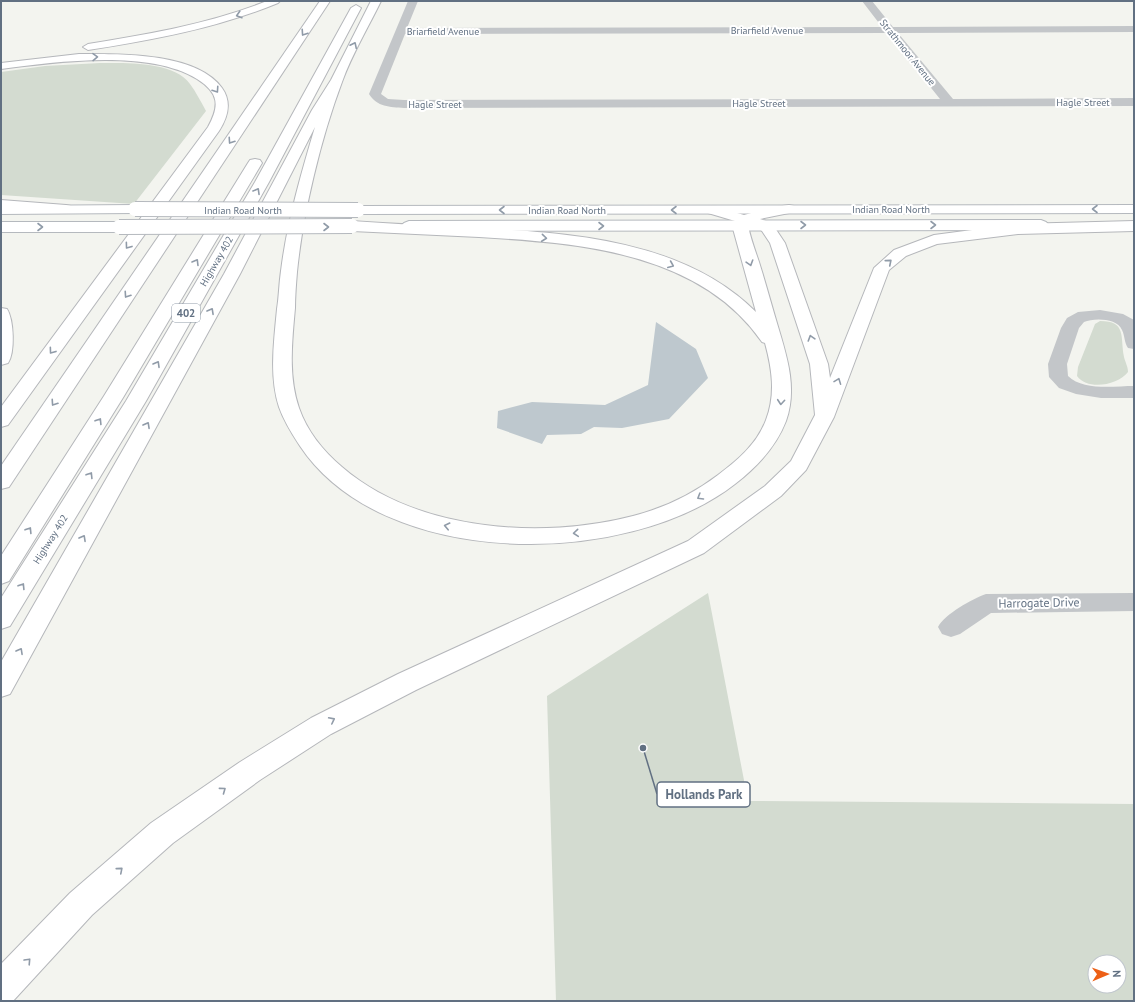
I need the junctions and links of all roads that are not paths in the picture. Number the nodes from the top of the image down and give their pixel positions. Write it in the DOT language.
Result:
graph roads {
  1 [pos="275,1"];
  2 [pos="325,1"];
  3 [pos="347,1"];
  4 [pos="360,1"];
  5 [pos="376,1"];
  6 [pos="413,1"];
  7 [pos="867,1"];
  8 [pos="1134,29"];
  9 [pos="890,30"];
  10 [pos="401,31"];
  11 [pos="24,52"];
  12 [pos="1,66"];
  13 [pos="337,80"];
  14 [pos="949,102"];
  15 [pos="1134,102"];
  16 [pos="1,204"];
  17 [pos="66,209"];
  18 [pos="789,209"];
  19 [pos="1134,209"];
  20 [pos="1,210"];
  21 [pos="713,210"];
  22 [pos="743,222"];
  23 [pos="764,225"];
  24 [pos="1134,225"];
  25 [pos="352,226"];
  26 [pos="1,227"];
  27 [pos="1,313"];
  28 [pos="1134,344"];
  29 [pos="1,359"];
  30 [pos="780,363"];
  31 [pos="1134,392"];
  32 [pos="824,417"];
  33 [pos="1,421"];
  34 [pos="1,482"];
  35 [pos="1,575"];
  36 [pos="1134,602"];
  37 [pos="1,619"];
  38 [pos="951,627"];
  39 [pos="1,686"];
  40 [pos="1,989"];
  1 -- 11 [label="main road, one-way"];
  2 -- 34 [label="main road, one-way"];
  35 -- 3 [label="main road, one-way"];
  37 -- 4 [label="main road, Highway 402 / 402, one-way"];
  13 -- 5 [label="main road, one-way"];
  6 -- 10 [label="street"];
  7 -- 9 [label="street, Strathmoor Avenue"];
  8 -- 9 [label="street, Briarfield Avenue"];
  9 -- 10 [label="street, Briarfield Avenue"];
  9 -- 14 [label="street, Strathmoor Avenue"];
  10 -- 14 [label="street, Hagle Street"];
  12 -- 33 [label="main road, one-way"];
  30 -- 13 [label="main road, one-way"];
  39 -- 13 [label="main road, one-way"];
  14 -- 15 [label="street, Hagle Street"];
  16 -- 17 [label="main road"];
  17 -- 20 [label="main road, Indian Road North"];
  21 -- 17 [label="main road, Indian Road North, one-way, bridge"];
  19 -- 18 [label="main road, Indian Road North, one-way"];
  18 -- 21 [label="main road, Indian Road North"];
  18 -- 22 [label="main road"];
  21 -- 22 [label="main road"];
  22 -- 23 [label="main road, Indian Road North"];
  25 -- 22 [label="main road, Indian Road North, one-way"];
  22 -- 30 [label="main road, one-way"];
  23 -- 24 [label="main road, Indian Road North, one-way"];
  32 -- 23 [label="main road, one-way"];
  32 -- 24 [label="main road, one-way"];
  26 -- 25 [label="main road, Indian Road North, one-way, bridge"];
  25 -- 30 [label="main road, one-way"];
  27 -- 29 [label="main road"];
  28 -- 31 [label="street"];
  40 -- 32 [label="main road, one-way"];
  36 -- 38 [label="street, Harrogate Drive"];
}
